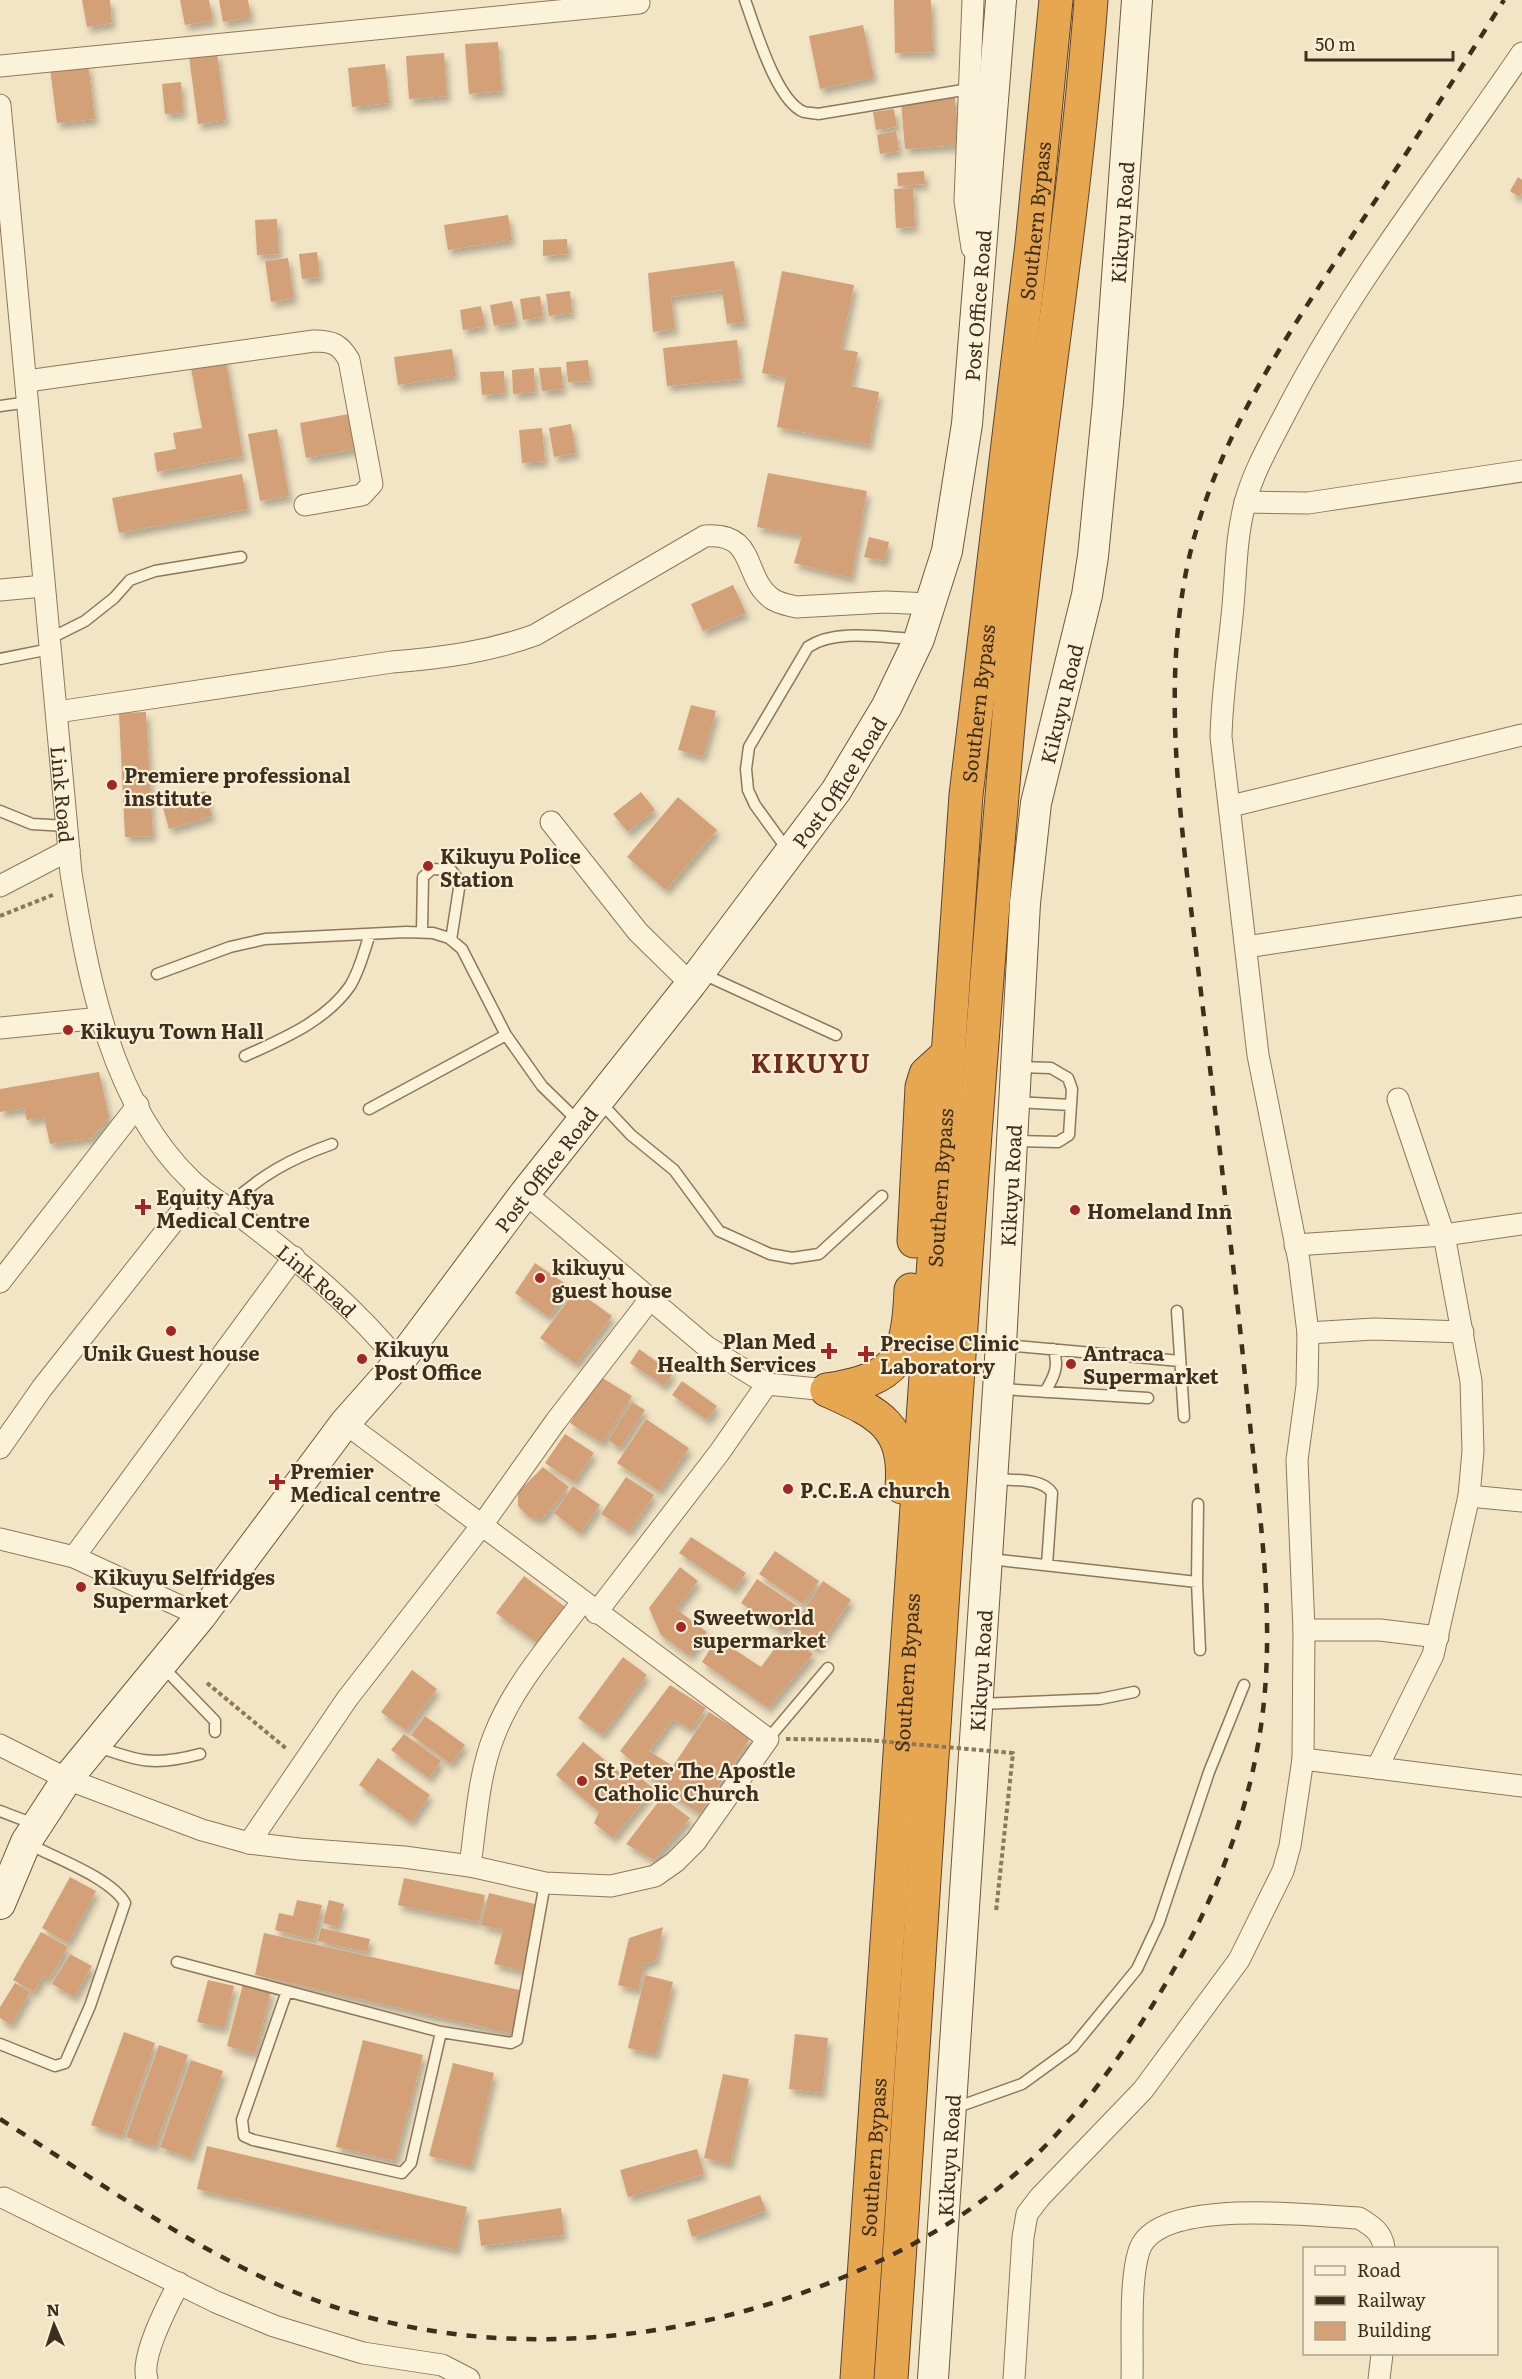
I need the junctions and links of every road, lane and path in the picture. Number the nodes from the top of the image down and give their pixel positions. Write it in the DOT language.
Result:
graph roads {
  1 [pos="745,0"];
  2 [pos="973,0"];
  3 [pos="1000,0"];
  4 [pos="1056,0"];
  5 [pos="1091,0"];
  6 [pos="1137,0"];
  7 [pos="639,3"];
  8 [pos="1522,53"];
  9 [pos="0,66"];
  10 [pos="969,89"];
  11 [pos="0,108"];
  12 [pos="978,290"];
  13 [pos="27,381"];
  14 [pos="29,402"];
  15 [pos="0,406"];
  16 [pos="1522,471"];
  17 [pos="1245,502"];
  18 [pos="305,505"];
  19 [pos="241,557"];
  20 [pos="44,586"];
  21 [pos="0,590"];
  22 [pos="931,604"];
  23 [pos="919,639"];
  24 [pos="50,644"];
  25 [pos="0,659"];
  26 [pos="57,712"];
  27 [pos="1522,735"];
  28 [pos="1231,806"];
  29 [pos="0,812"];
  30 [pos="551,822"];
  31 [pos="67,826"];
  32 [pos="69,850"];
  33 [pos="790,854"];
  34 [pos="0,886"];
  35 [pos="61,892"];
  36 [pos="1522,906"];
  37 [pos="0,916"];
  38 [pos="422,932"];
  39 [pos="369,934"];
  40 [pos="451,940"];
  41 [pos="1246,947"];
  42 [pos="157,974"];
  43 [pos="696,978"];
  44 [pos="101,1018"];
  45 [pos="0,1028"];
  46 [pos="506,1035"];
  47 [pos="836,1035"];
  48 [pos="950,1053"];
  49 [pos="245,1056"];
  50 [pos="1016,1068"];
  51 [pos="1398,1098"];
  52 [pos="1014,1102"];
  53 [pos="1071,1104"];
  54 [pos="138,1105"];
  55 [pos="369,1109"];
  56 [pos="590,1112"];
  57 [pos="1012,1141"];
  58 [pos="332,1144"];
  59 [pos="200,1188"];
  60 [pos="525,1193"];
  61 [pos="882,1196"];
  62 [pos="228,1206"];
  63 [pos="1522,1224"];
  64 [pos="1444,1235"];
  65 [pos="1295,1245"];
  66 [pos="294,1257"];
  67 [pos="0,1282"];
  68 [pos="651,1298"];
  69 [pos="1177,1311"];
  70 [pos="1463,1332"];
  71 [pos="1308,1333"];
  72 [pos="1001,1344"];
  73 [pos="1053,1349"];
  74 [pos="1180,1360"];
  75 [pos="399,1362"];
  76 [pos="767,1383"];
  77 [pos="997,1388"];
  78 [pos="828,1390"];
  79 [pos="1045,1392"];
  80 [pos="1148,1398"];
  81 [pos="1184,1417"];
  82 [pos="345,1423"];
  83 [pos="0,1448"];
  84 [pos="992,1479"];
  85 [pos="1469,1496"];
  86 [pos="1522,1501"];
  87 [pos="1198,1504"];
  88 [pos="482,1525"];
  89 [pos="0,1539"];
  90 [pos="74,1557"];
  91 [pos="987,1559"];
  92 [pos="1047,1565"];
  93 [pos="1197,1582"];
  94 [pos="589,1607"];
  95 [pos="201,1616"];
  96 [pos="1304,1630"];
  97 [pos="1438,1637"];
  98 [pos="1200,1650"];
  99 [pos="161,1665"];
  100 [pos="828,1668"];
  101 [pos="906,1674"];
  102 [pos="207,1683"];
  103 [pos="1244,1685"];
  104 [pos="1134,1692"];
  105 [pos="976,1705"];
  106 [pos="215,1732"];
  107 [pos="768,1739"];
  108 [pos="0,1745"];
  109 [pos="95,1746"];
  110 [pos="289,1751"];
  111 [pos="200,1754"];
  112 [pos="1303,1759"];
  113 [pos="1377,1768"];
  114 [pos="67,1779"];
  115 [pos="1522,1786"];
  116 [pos="0,1810"];
  117 [pos="31,1834"];
  118 [pos="249,1843"];
  119 [pos="470,1866"];
  120 [pos="545,1883"];
  121 [pos="0,1904"];
  122 [pos="996,1912"];
  123 [pos="177,1962"];
  124 [pos="287,1991"];
  125 [pos="441,2032"];
  126 [pos="0,2044"];
  127 [pos="952,2109"];
  128 [pos="4,2198"];
  129 [pos="1384,2247"];
  130 [pos="179,2283"];
  131 [pos="1382,2355"];
  132 [pos="147,2379"];
  133 [pos="469,2379"];
  134 [pos="857,2379"];
  135 [pos="891,2379"];
  136 [pos="933,2379"];
  137 [pos="1014,2379"];
  138 [pos="1132,2379"];
  139 [pos="1379,2379"];
  1 -- 10 [label="lane"];
  2 -- 10 [label="street"];
  3 -- 12 [label="main road, Post Office Road"];
  4 -- 48 [label="highway, Southern Bypass"];
  5 -- 135 [label="highway, Southern Bypass"];
  6 -- 50 [label="main road, Kikuyu Road"];
  7 -- 9 [label="street"];
  8 -- 17 [label="street"];
  10 -- 12 [label="street"];
  11 -- 13 [label="street, Link Road"];
  12 -- 22 [label="main road, Post Office Road"];
  13 -- 14 [label="street, Link Road"];
  13 -- 18 [label="street"];
  14 -- 15 [label="lane"];
  14 -- 20 [label="street, Link Road"];
  16 -- 17 [label="street"];
  17 -- 28 [label="street"];
  19 -- 24 [label="lane"];
  20 -- 21 [label="street"];
  20 -- 24 [label="street, Link Road"];
  22 -- 23 [label="main road, Post Office Road"];
  22 -- 26 [label="street"];
  23 -- 33 [label="main road, Post Office Road"];
  23 -- 33 [label="lane"];
  24 -- 25 [label="lane"];
  24 -- 26 [label="street, Link Road"];
  26 -- 31 [label="street, Link Road"];
  27 -- 28 [label="street"];
  28 -- 41 [label="street"];
  29 -- 31 [label="lane"];
  30 -- 43 [label="street"];
  31 -- 32 [label="street, Link Road"];
  32 -- 34 [label="street"];
  32 -- 44 [label="street, Link Road"];
  33 -- 43 [label="main road, Post Office Road"];
  35 -- 37 [label="path"];
  36 -- 41 [label="street"];
  38 -- 39 [label="lane"];
  38 -- 40 [label="lane"];
  38 -- 40 [label="lane"];
  39 -- 42 [label="lane"];
  39 -- 49 [label="lane"];
  40 -- 46 [label="lane"];
  41 -- 65 [label="street"];
  43 -- 47 [label="lane"];
  43 -- 56 [label="main road, Post Office Road"];
  44 -- 45 [label="street"];
  44 -- 54 [label="street, Link Road"];
  46 -- 55 [label="lane"];
  46 -- 56 [label="lane"];
  48 -- 78 [label="highway"];
  48 -- 101 [label="highway, Southern Bypass"];
  50 -- 52 [label="main road, Kikuyu Road"];
  50 -- 53 [label="lane"];
  51 -- 64 [label="street"];
  52 -- 53 [label="lane"];
  52 -- 57 [label="main road, Kikuyu Road"];
  53 -- 57 [label="lane"];
  54 -- 59 [label="street, Link Road"];
  54 -- 67 [label="street"];
  56 -- 60 [label="main road, Post Office Road"];
  56 -- 61 [label="lane"];
  57 -- 72 [label="main road, Kikuyu Road"];
  58 -- 62 [label="lane"];
  59 -- 62 [label="street, Link Road"];
  59 -- 83 [label="street"];
  60 -- 68 [label="street"];
  60 -- 75 [label="main road, Post Office Road"];
  62 -- 66 [label="street, Link Road"];
  63 -- 64 [label="street"];
  64 -- 65 [label="street"];
  64 -- 70 [label="street"];
  65 -- 71 [label="street"];
  66 -- 75 [label="street, Link Road"];
  66 -- 90 [label="street"];
  68 -- 76 [label="street"];
  68 -- 88 [label="street"];
  69 -- 74 [label="lane"];
  70 -- 71 [label="street"];
  70 -- 85 [label="street"];
  71 -- 96 [label="street"];
  72 -- 73 [label="lane"];
  72 -- 77 [label="main road, Kikuyu Road"];
  73 -- 74 [label="lane"];
  73 -- 79 [label="lane"];
  74 -- 81 [label="lane"];
  75 -- 82 [label="main road, Post Office Road"];
  76 -- 78 [label="street"];
  76 -- 94 [label="street"];
  77 -- 79 [label="lane"];
  77 -- 84 [label="main road, Kikuyu Road"];
  78 -- 101 [label="highway"];
  79 -- 80 [label="lane"];
  82 -- 88 [label="street"];
  82 -- 95 [label="main road, Post Office Road"];
  84 -- 91 [label="main road, Kikuyu Road"];
  84 -- 92 [label="lane"];
  85 -- 86 [label="street"];
  85 -- 97 [label="street"];
  87 -- 93 [label="lane"];
  88 -- 94 [label="street"];
  88 -- 118 [label="street"];
  89 -- 90 [label="street"];
  90 -- 95 [label="street"];
  91 -- 92 [label="lane"];
  91 -- 105 [label="main road, Kikuyu Road"];
  92 -- 93 [label="lane"];
  93 -- 98 [label="lane"];
  94 -- 107 [label="street"];
  94 -- 119 [label="street"];
  95 -- 99 [label="main road, Post Office Road"];
  96 -- 97 [label="street"];
  96 -- 112 [label="street"];
  97 -- 113 [label="street"];
  99 -- 106 [label="lane"];
  99 -- 109 [label="main road, Post Office Road"];
  100 -- 107 [label="lane"];
  101 -- 134 [label="highway, Southern Bypass"];
  102 -- 110 [label="path"];
  103 -- 127 [label="lane"];
  104 -- 105 [label="lane"];
  105 -- 127 [label="main road, Kikuyu Road"];
  107 -- 120 [label="street"];
  107 -- 122 [label="path, bridge"];
  108 -- 114 [label="street"];
  109 -- 111 [label="lane"];
  109 -- 114 [label="main road, Post Office Road"];
  112 -- 113 [label="street"];
  112 -- 137 [label="street"];
  113 -- 115 [label="street"];
  114 -- 117 [label="main road, Post Office Road"];
  114 -- 118 [label="street"];
  116 -- 117 [label="lane"];
  117 -- 121 [label="main road, Post Office Road"];
  117 -- 126 [label="lane"];
  118 -- 119 [label="street"];
  119 -- 120 [label="street"];
  120 -- 125 [label="lane"];
  123 -- 124 [label="lane"];
  124 -- 125 [label="lane"];
  124 -- 125 [label="lane"];
  127 -- 136 [label="main road, Kikuyu Road"];
  128 -- 130 [label="street"];
  129 -- 138 [label="street"];
  130 -- 132 [label="street"];
  130 -- 133 [label="street"];
  131 -- 139 [label="street"];
}
